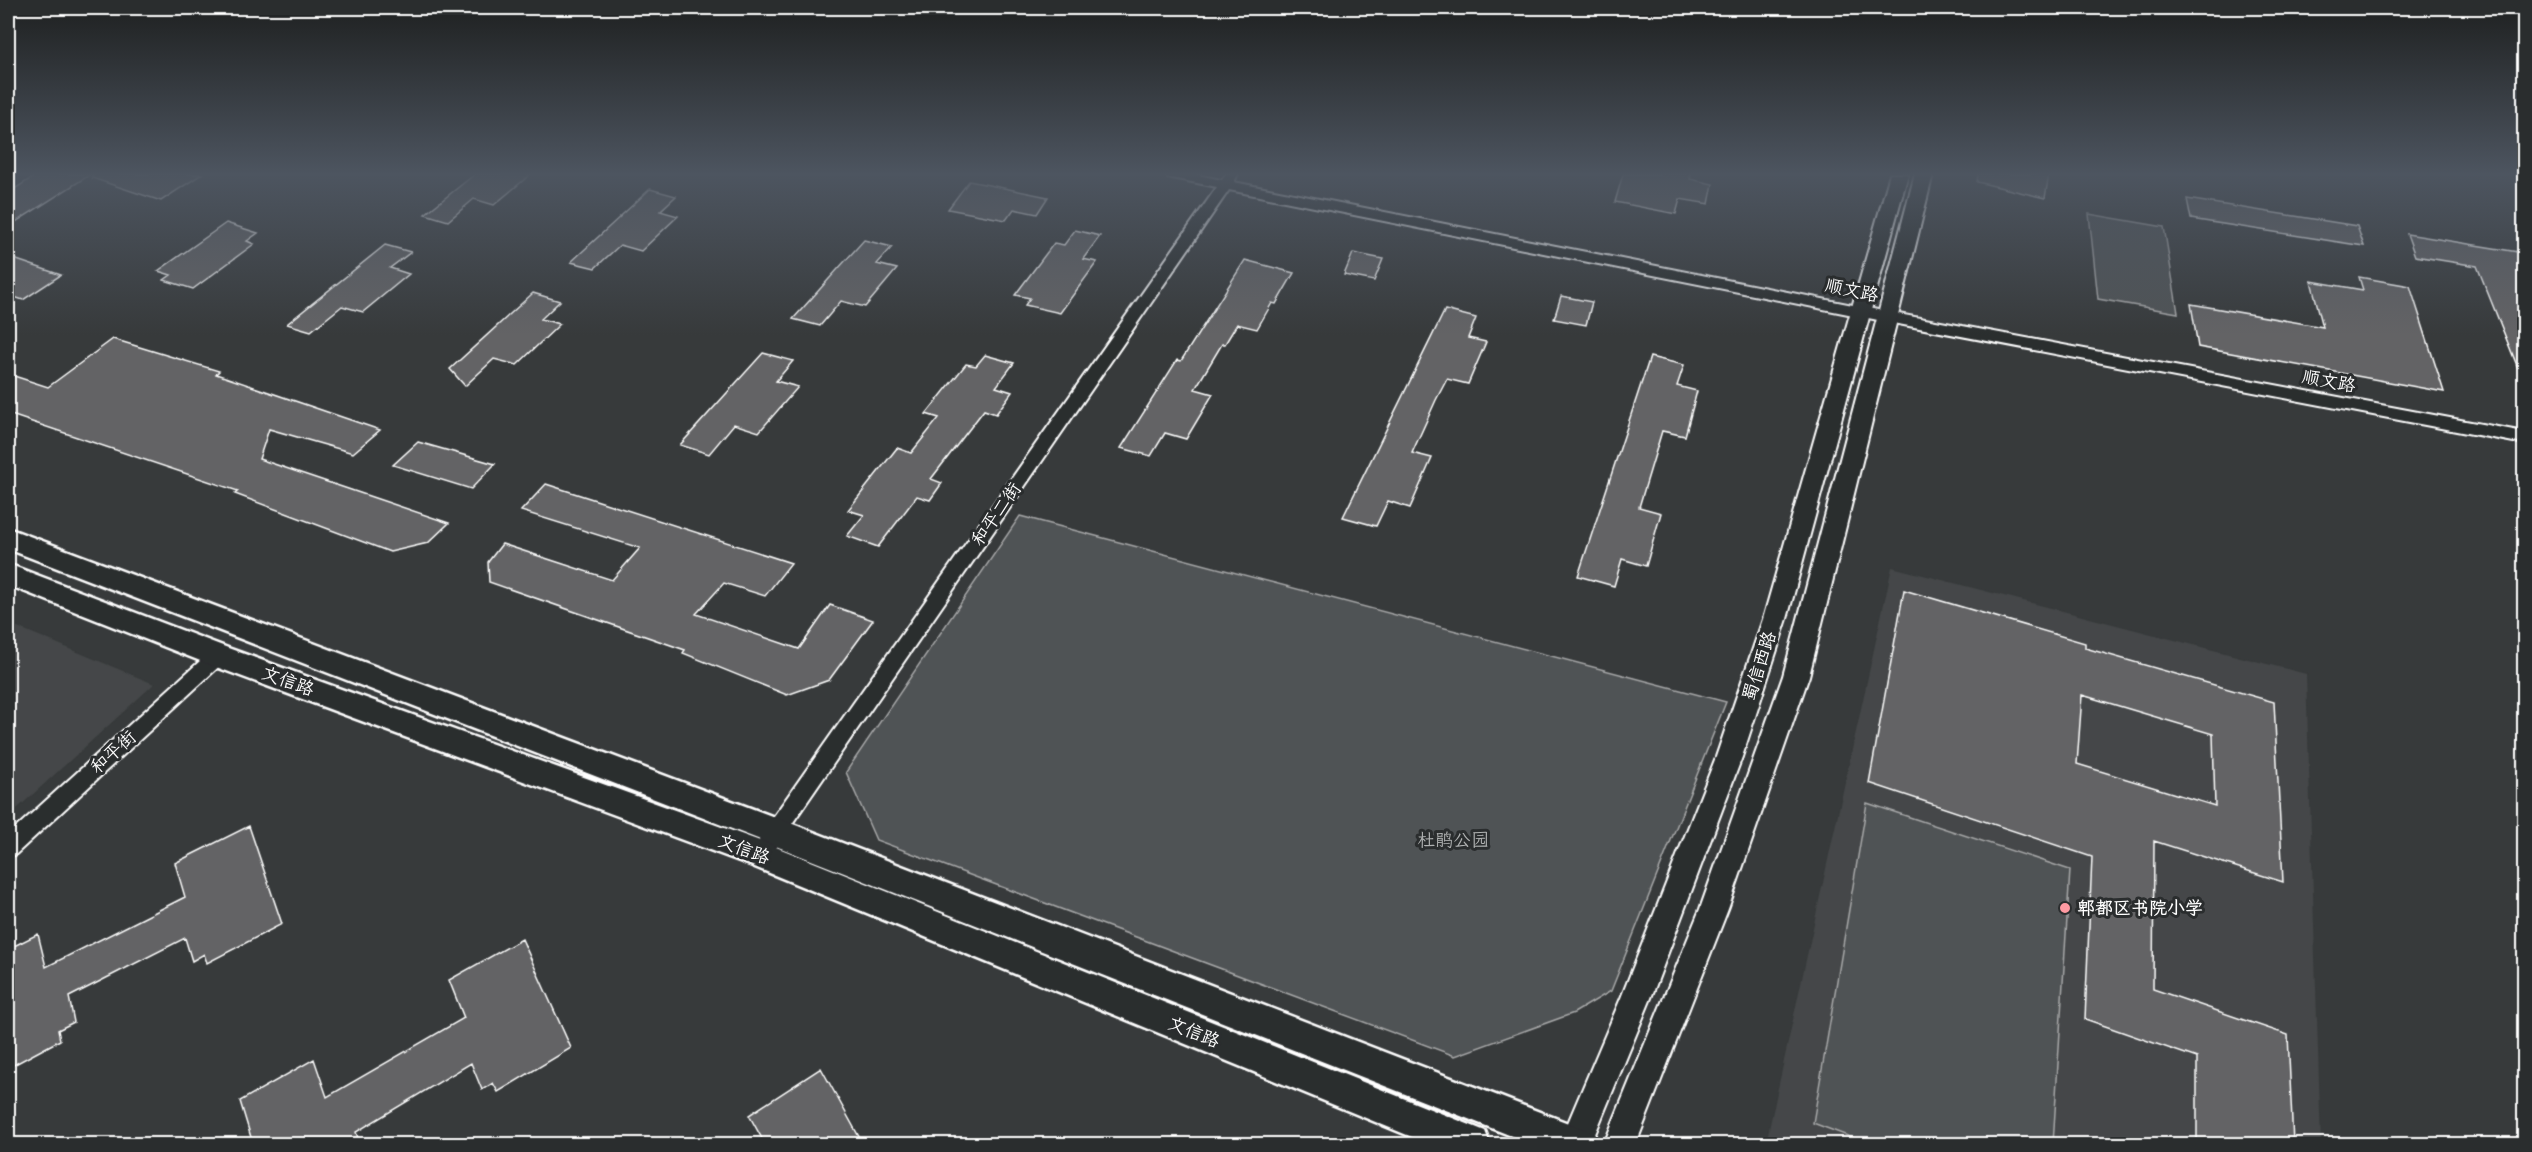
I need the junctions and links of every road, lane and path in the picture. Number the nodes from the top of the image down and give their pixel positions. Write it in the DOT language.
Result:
graph roads {
  1 [pos="1195,228"];
  2 [pos="1463,228"];
  3 [pos="1884,228"];
  4 [pos="1910,228"];
  5 [pos="1862,311"];
  6 [pos="1888,317"];
  7 [pos="2524,438"];
  8 [pos="8,538"];
  9 [pos="8,574"];
  10 [pos="218,656"];
  11 [pos="767,843"];
  12 [pos="8,848"];
  13 [pos="1472,1144"];
  14 [pos="1576,1144"];
  15 [pos="1620,1144"];
  1 -- 11 [label="street, 和平二街"];
  2 -- 5 [label="street, 顺文路"];
  3 -- 5 [label="street, 蜀信西路"];
  4 -- 6 [label="street, 蜀信西路"];
  5 -- 6 [label="street, 顺文路"];
  5 -- 14 [label="street, 蜀信西路"];
  6 -- 7 [label="street, 顺文路"];
  6 -- 15 [label="street, 蜀信西路"];
  8 -- 11 [label="main road"];
  9 -- 10 [label="main road, 文信路"];
  10 -- 11 [label="main road, 文信路"];
  10 -- 12 [label="street, 和平街"];
  11 -- 13 [label="main road, 文信路"];
  11 -- 14 [label="main road"];
}
